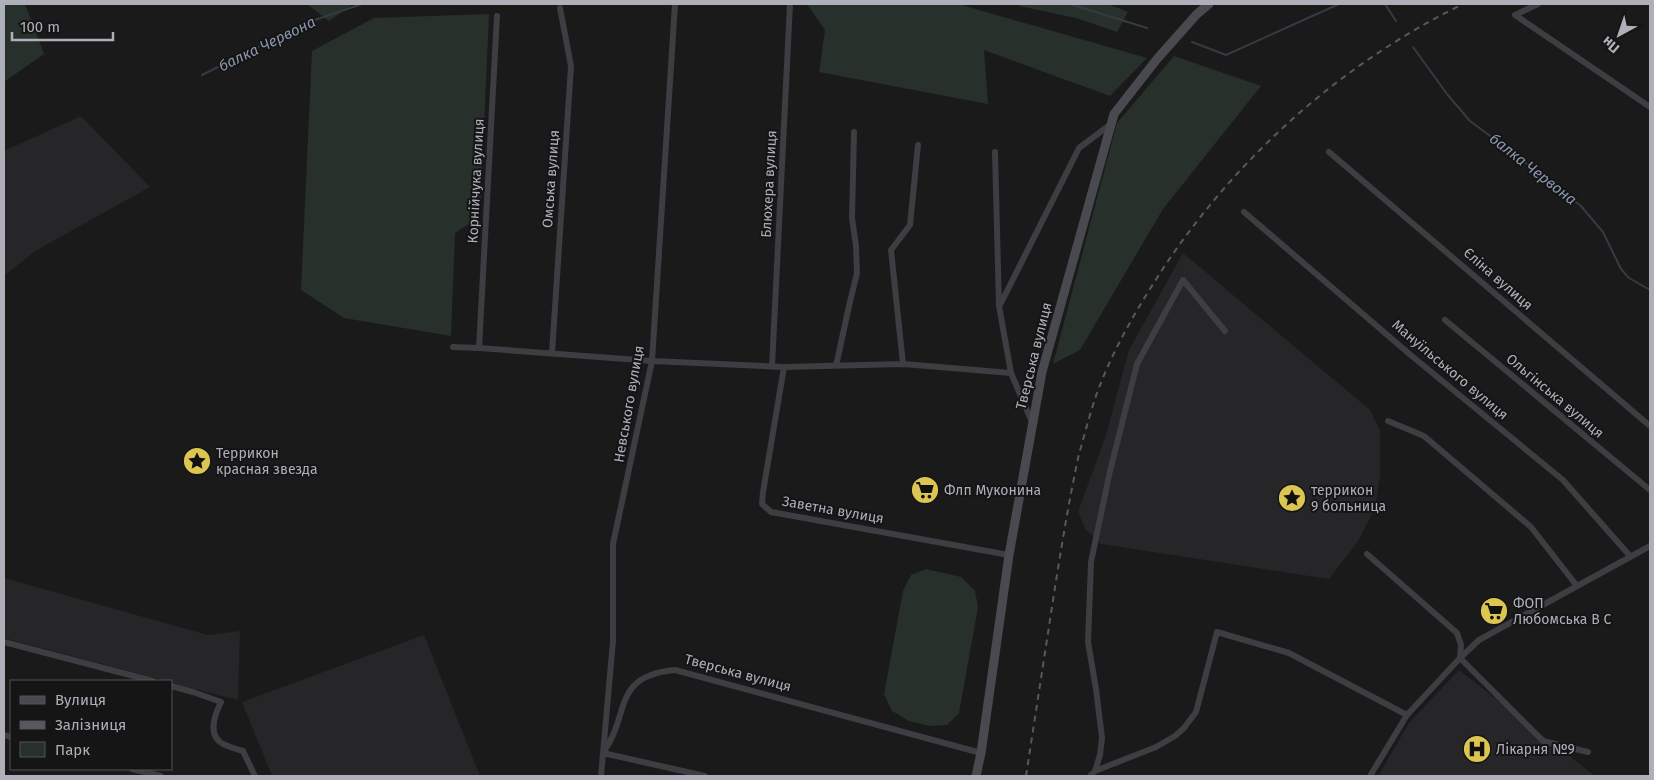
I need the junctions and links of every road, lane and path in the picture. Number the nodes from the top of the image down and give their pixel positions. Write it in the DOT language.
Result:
graph roads {
  1 [pos="675,4"];
  2 [pos="790,4"];
  3 [pos="1209,4"];
  4 [pos="1538,4"];
  5 [pos="560,8"];
  6 [pos="497,16"];
  7 [pos="1650,107"];
  8 [pos="1111,124"];
  9 [pos="854,132"];
  10 [pos="918,145"];
  11 [pos="995,152"];
  12 [pos="1329,152"];
  13 [pos="1244,212"];
  14 [pos="999,306"];
  15 [pos="1445,320"];
  16 [pos="1224,332"];
  17 [pos="453,347"];
  18 [pos="479,348"];
  19 [pos="552,353"];
  20 [pos="652,361"];
  21 [pos="903,364"];
  22 [pos="772,366"];
  23 [pos="836,366"];
  24 [pos="784,367"];
  25 [pos="1011,373"];
  26 [pos="1388,421"];
  27 [pos="1032,422"];
  28 [pos="1650,426"];
  29 [pos="1650,490"];
  30 [pos="1650,546"];
  31 [pos="1367,554"];
  32 [pos="1009,555"];
  33 [pos="1630,556"];
  34 [pos="1577,586"];
  35 [pos="4,642"];
  36 [pos="1460,658"];
  37 [pos="149,680"];
  38 [pos="172,686"];
  39 [pos="1407,715"];
  40 [pos="1588,752"];
  41 [pos="603,753"];
  42 [pos="981,753"];
  43 [pos="136,770"];
  44 [pos="1093,774"];
  45 [pos="161,776"];
  46 [pos="255,776"];
  47 [pos="601,776"];
  48 [pos="705,776"];
  49 [pos="976,776"];
  50 [pos="1370,776"];
  1 -- 20 [label="street, Невського вулиця"];
  2 -- 22 [label="street, Блюхера вулиця"];
  3 -- 8 [label="main road, Тверська вулиця"];
  4 -- 7 [label="street"];
  5 -- 19 [label="street, Омська вулиця"];
  6 -- 18 [label="street, Корнійчука вулиця"];
  8 -- 14 [label="street"];
  8 -- 27 [label="main road, Тверська вулиця"];
  9 -- 23 [label="street"];
  10 -- 21 [label="street"];
  11 -- 14 [label="street"];
  12 -- 28 [label="street, Єліна вулиця"];
  13 -- 33 [label="street, Мануїльського вулиця"];
  14 -- 25 [label="street"];
  15 -- 29 [label="street, Ольгінська вулиця"];
  16 -- 44 [label="street"];
  17 -- 18 [label="street"];
  18 -- 19 [label="street"];
  19 -- 20 [label="street"];
  20 -- 22 [label="street"];
  20 -- 41 [label="street, Невського вулиця"];
  21 -- 23 [label="street"];
  21 -- 25 [label="street"];
  22 -- 24 [label="street"];
  23 -- 24 [label="street"];
  24 -- 32 [label="street, Заветна вулиця"];
  25 -- 27 [label="street"];
  26 -- 34 [label="street"];
  27 -- 32 [label="main road, Тверська вулиця"];
  30 -- 33 [label="street"];
  31 -- 36 [label="street"];
  32 -- 42 [label="main road, Тверська вулиця"];
  33 -- 34 [label="street"];
  34 -- 36 [label="street"];
  35 -- 37 [label="street"];
  36 -- 39 [label="street"];
  36 -- 40 [label="street"];
  38 -- 46 [label="street"];
  39 -- 44 [label="street"];
  39 -- 50 [label="street"];
  41 -- 42 [label="street, Тверська вулиця"];
  41 -- 47 [label="street, Невського вулиця"];
  41 -- 48 [label="street"];
  42 -- 49 [label="main road, Тверська вулиця"];
  43 -- 45 [label="street"];
}
